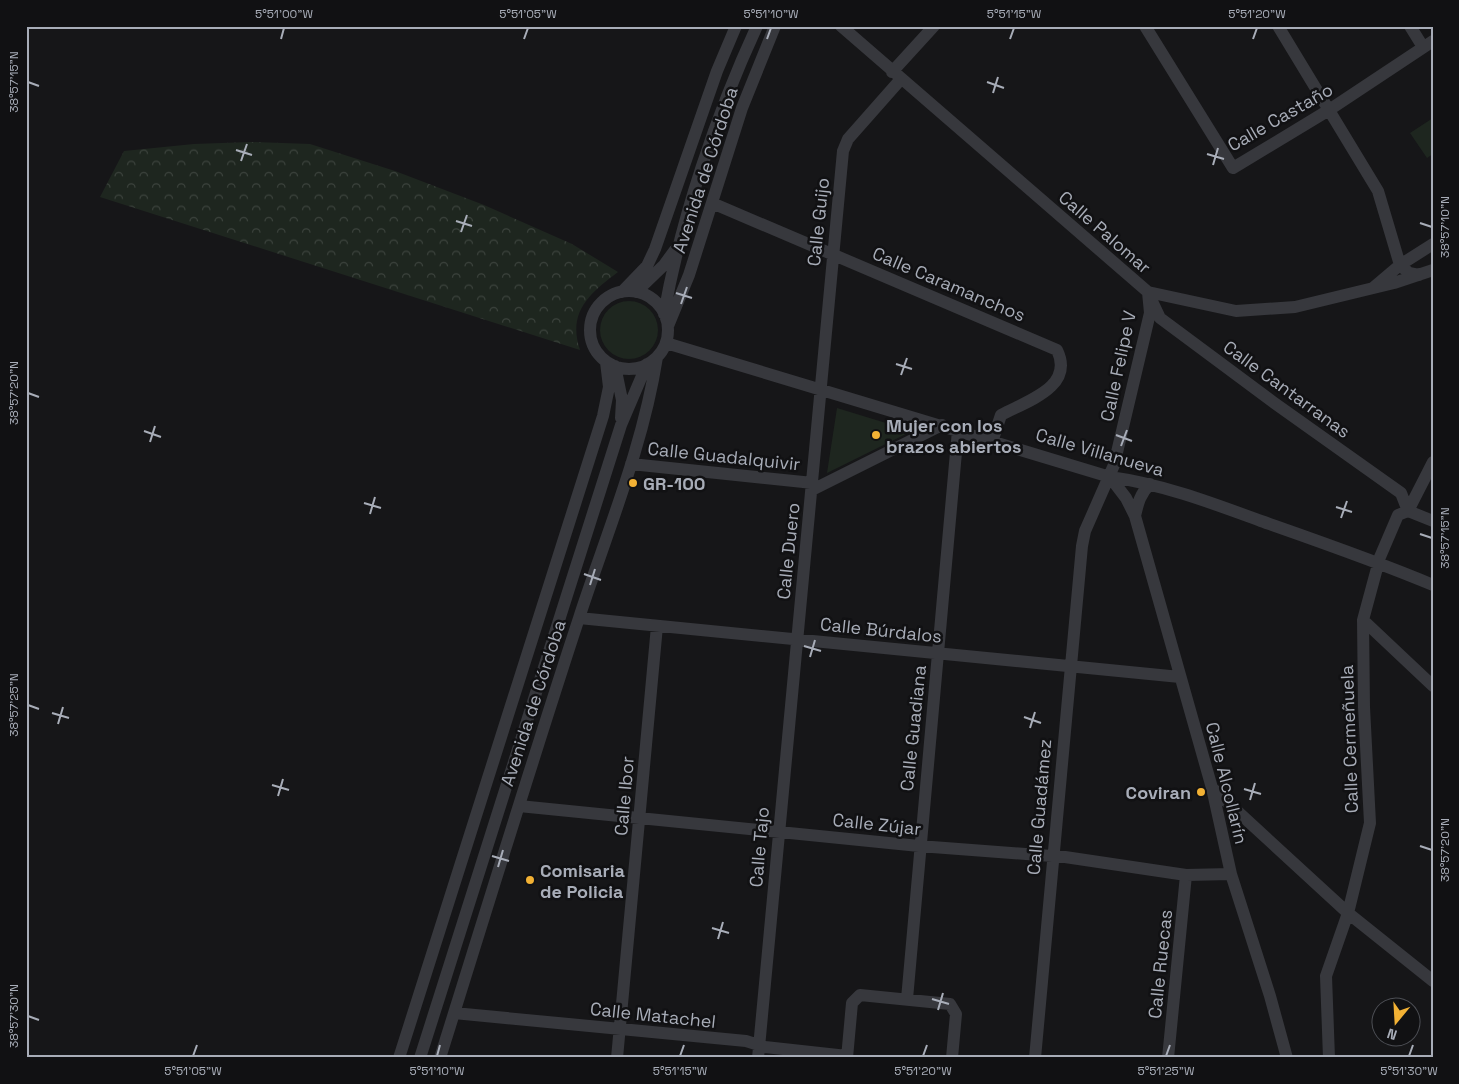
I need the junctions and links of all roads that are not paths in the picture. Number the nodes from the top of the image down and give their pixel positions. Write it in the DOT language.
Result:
graph roads {
  1 [pos="736,26"];
  2 [pos="757,26"];
  3 [pos="775,26"];
  4 [pos="841,26"];
  5 [pos="934,26"];
  6 [pos="1145,26"];
  7 [pos="1278,26"];
  8 [pos="1410,26"];
  9 [pos="1428,44"];
  10 [pos="896,75"];
  11 [pos="1330,110"];
  12 [pos="712,202"];
  13 [pos="1433,244"];
  14 [pos="678,246"];
  15 [pos="832,254"];
  16 [pos="1400,265"];
  17 [pos="1433,270"];
  18 [pos="1420,275"];
  19 [pos="1372,289"];
  20 [pos="622,292"];
  21 [pos="636,292"];
  22 [pos="1148,292"];
  23 [pos="666,320"];
  24 [pos="666,343"];
  25 [pos="652,361"];
  26 [pos="611,364"];
  27 [pos="821,388"];
  28 [pos="621,425"];
  29 [pos="942,425"];
  30 [pos="958,430"];
  31 [pos="993,439"];
  32 [pos="1433,462"];
  33 [pos="631,464"];
  34 [pos="1110,476"];
  35 [pos="1150,484"];
  36 [pos="812,486"];
  37 [pos="1408,510"];
  38 [pos="1135,516"];
  39 [pos="1433,522"];
  40 [pos="1378,563"];
  41 [pos="1433,585"];
  42 [pos="579,618"];
  43 [pos="1363,620"];
  44 [pos="657,626"];
  45 [pos="796,640"];
  46 [pos="938,653"];
  47 [pos="1069,667"];
  48 [pos="1180,676"];
  49 [pos="1433,686"];
  50 [pos="1212,788"];
  51 [pos="519,806"];
  52 [pos="640,819"];
  53 [pos="778,832"];
  54 [pos="919,846"];
  55 [pos="1053,856"];
  56 [pos="1186,874"];
  57 [pos="1231,874"];
  58 [pos="1348,913"];
  59 [pos="1433,981"];
  60 [pos="907,999"];
  61 [pos="454,1013"];
  62 [pos="620,1029"];
  63 [pos="759,1044"];
  64 [pos="847,1057"];
  65 [pos="399,1058"];
  66 [pos="420,1058"];
  67 [pos="440,1058"];
  68 [pos="617,1058"];
  69 [pos="758,1058"];
  70 [pos="952,1058"];
  71 [pos="1035,1058"];
  72 [pos="1168,1058"];
  73 [pos="1287,1058"];
  74 [pos="1329,1058"];
  1 -- 20 [label="street, Avenida de Córdoba"];
  2 -- 14 [label="street, Avenida de Córdoba"];
  3 -- 12 [label="street, Avenida de Córdoba"];
  4 -- 10 [label="street, Calle Palomar"];
  5 -- 10 [label="street, Calle Guijo"];
  6 -- 11 [label="street, Calle Castaño"];
  7 -- 11 [label="street"];
  8 -- 9 [label="street"];
  9 -- 11 [label="street, Calle Castaño"];
  10 -- 15 [label="street, Calle Guijo"];
  10 -- 22 [label="street, Calle Palomar"];
  11 -- 16 [label="street"];
  12 -- 15 [label="street, Calle Caramanchos"];
  12 -- 23 [label="street, Avenida de Córdoba"];
  13 -- 16 [label="street"];
  14 -- 21 [label="street, Avenida de Córdoba"];
  14 -- 23 [label="street, Avenida de Córdoba"];
  15 -- 27 [label="street, Calle Guijo"];
  15 -- 31 [label="street, Calle Caramanchos"];
  16 -- 18 [label="street"];
  16 -- 19 [label="street"];
  17 -- 18 [label="street, Calle Palomar"];
  18 -- 19 [label="street, Calle Palomar"];
  19 -- 22 [label="street, Calle Palomar"];
  20 -- 21 [label="street"];
  20 -- 26 [label="street"];
  21 -- 23 [label="street"];
  22 -- 34 [label="street, Calle Felipe V"];
  22 -- 37 [label="street, Calle Cantarranas"];
  23 -- 24 [label="street"];
  24 -- 25 [label="street"];
  24 -- 27 [label="street, Calle Villanueva"];
  25 -- 26 [label="street"];
  25 -- 28 [label="street, Avenida de Córdoba"];
  25 -- 33 [label="street, Avenida de Córdoba"];
  26 -- 28 [label="street, Avenida de Córdoba"];
  26 -- 65 [label="street, Avenida de Córdoba"];
  27 -- 29 [label="street, Calle Villanueva"];
  27 -- 36 [label="street, Calle Guijo"];
  28 -- 66 [label="street, Avenida de Córdoba"];
  29 -- 30 [label="street, Calle Villanueva"];
  29 -- 36 [label="street, Calle Duero"];
  30 -- 31 [label="street, Calle Villanueva"];
  30 -- 46 [label="street, Calle Guadiana"];
  31 -- 34 [label="street, Calle Villanueva"];
  32 -- 37 [label="street, Calle Cermeñuela"];
  33 -- 36 [label="street, Calle Guadalquivir"];
  33 -- 42 [label="street, Avenida de Córdoba"];
  34 -- 35 [label="street, Calle Villanueva"];
  34 -- 38 [label="street, Calle Alcollarín"];
  34 -- 47 [label="street, Calle Guadámez"];
  35 -- 38 [label="street"];
  35 -- 40 [label="street, Calle Villanueva"];
  36 -- 45 [label="street, Calle Duero"];
  37 -- 39 [label="street"];
  37 -- 40 [label="street, Calle Cermeñuela"];
  38 -- 48 [label="street, Calle Alcollarín"];
  40 -- 41 [label="street, Calle Villanueva"];
  40 -- 43 [label="street, Calle Cermeñuela"];
  42 -- 44 [label="street, Calle Búrdalos"];
  42 -- 51 [label="street, Avenida de Córdoba"];
  43 -- 49 [label="street"];
  43 -- 58 [label="street, Calle Cermeñuela"];
  44 -- 45 [label="street, Calle Búrdalos"];
  44 -- 52 [label="street, Calle Ibor"];
  45 -- 46 [label="street, Calle Búrdalos"];
  45 -- 53 [label="street, Calle Tajo"];
  46 -- 47 [label="street, Calle Búrdalos"];
  46 -- 54 [label="street, Calle Guadiana"];
  47 -- 48 [label="street, Calle Búrdalos"];
  47 -- 55 [label="street, Calle Guadámez"];
  48 -- 50 [label="street, Calle Alcollarín"];
  50 -- 57 [label="street, Calle Alcollarín"];
  50 -- 58 [label="street"];
  51 -- 52 [label="street, Calle Zújar"];
  51 -- 61 [label="street, Avenida de Córdoba"];
  52 -- 53 [label="street, Calle Zújar"];
  52 -- 62 [label="street, Calle Ibor"];
  53 -- 54 [label="street, Calle Zújar"];
  53 -- 63 [label="street, Calle Tajo"];
  54 -- 55 [label="street, Calle Zújar"];
  54 -- 60 [label="street, Calle Guadiana"];
  55 -- 56 [label="street, Calle Zújar"];
  55 -- 71 [label="street, Calle Guadámez"];
  56 -- 57 [label="street, Calle Zújar"];
  56 -- 72 [label="street, Calle Ruecas"];
  57 -- 73 [label="street, Calle Alcollarín"];
  58 -- 59 [label="street"];
  58 -- 74 [label="street, Calle Cermeñuela"];
  60 -- 64 [label="street"];
  60 -- 70 [label="street"];
  61 -- 62 [label="street, Calle Matachel"];
  61 -- 67 [label="street, Avenida de Córdoba"];
  62 -- 63 [label="street, Calle Matachel"];
  62 -- 68 [label="street, Calle Ibor"];
  63 -- 64 [label="street, Calle Matachel"];
  63 -- 69 [label="street, Calle Tajo"];
}
